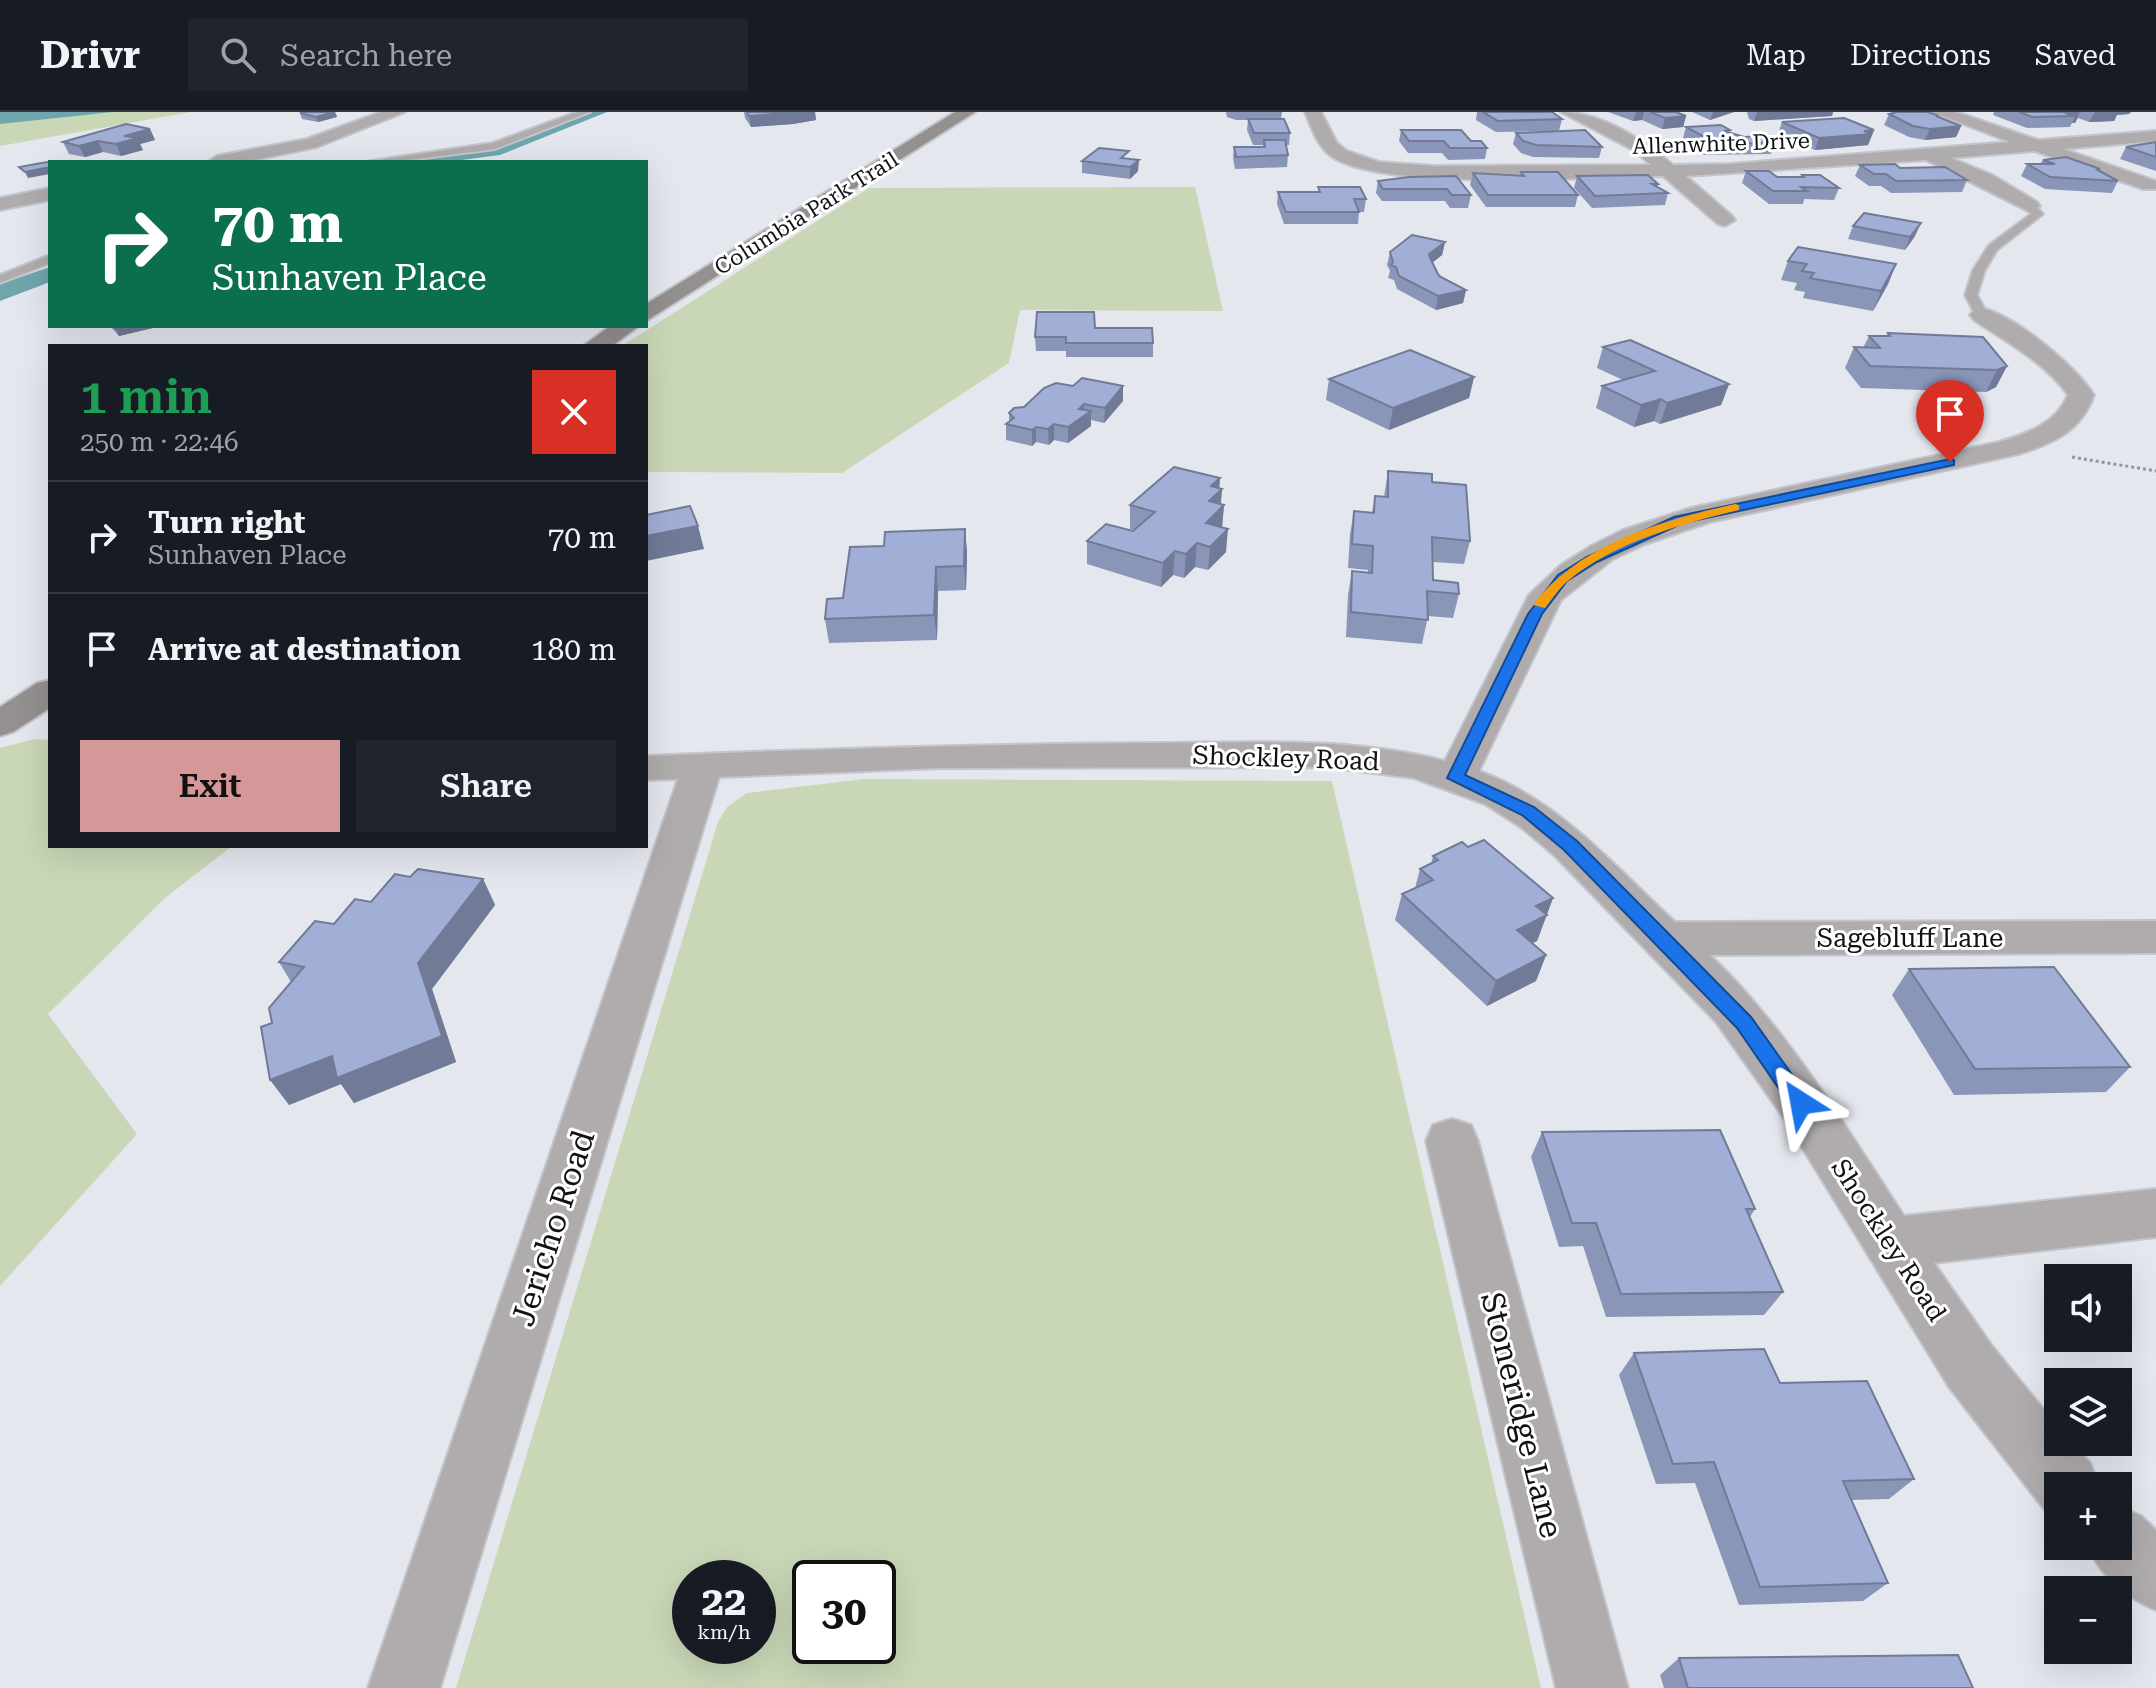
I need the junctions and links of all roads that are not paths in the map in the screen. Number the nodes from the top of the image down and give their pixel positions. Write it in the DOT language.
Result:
graph roads {
  1 [pos="397,112"];
  2 [pos="585,112"];
  3 [pos="967,112"];
  4 [pos="1313,112"];
  5 [pos="1569,112"];
  6 [pos="1940,112"];
  7 [pos="2156,136"];
  8 [pos="2038,146"];
  9 [pos="1928,155"];
  10 [pos="227,160"];
  11 [pos="386,160"];
  12 [pos="1366,164"];
  13 [pos="1669,171"];
  14 [pos="1341,173"];
  15 [pos="2150,185"];
  16 [pos="48,194"];
  17 [pos="0,204"];
  18 [pos="2030,206"];
  19 [pos="1725,220"];
  20 [pos="48,260"];
  21 [pos="0,279"];
  22 [pos="648,313"];
  23 [pos="1982,315"];
  24 [pos="624,328"];
  25 [pos="598,344"];
  26 [pos="44,701"];
  27 [pos="0,724"];
  28 [pos="648,768"];
  29 [pos="702,768"];
  30 [pos="1456,778"];
  31 [pos="2156,937"];
  32 [pos="1664,939"];
  33 [pos="1452,1141"];
  34 [pos="2156,1213"];
  35 [pos="1890,1243"];
  36 [pos="2055,1472"];
  37 [pos="2132,1553"];
  38 [pos="2156,1576"];
  39 [pos="404,1688"];
  40 [pos="1592,1688"];
  1 -- 10 [label="street"];
  2 -- 11 [label="lane"];
  3 -- 22 [label="main road, Columbia Park Trail"];
  4 -- 12 [label="street, Allenwhite Drive"];
  5 -- 13 [label="street"];
  6 -- 8 [label="street"];
  7 -- 8 [label="street, Allenwhite Drive"];
  8 -- 9 [label="street, Allenwhite Drive"];
  8 -- 15 [label="street"];
  9 -- 13 [label="street, Allenwhite Drive"];
  9 -- 18 [label="street"];
  12 -- 13 [label="street, Allenwhite Drive"];
  12 -- 14 [label="street"];
  13 -- 19 [label="street"];
  16 -- 17 [label="street"];
  18 -- 23 [label="lane"];
  20 -- 21 [label="lane"];
  23 -- 30 [label="street"];
  24 -- 25 [label="main road"];
  26 -- 27 [label="main road"];
  28 -- 29 [label="street, Shockley Road"];
  29 -- 30 [label="street, Shockley Road"];
  29 -- 39 [label="street, Jericho Road"];
  30 -- 32 [label="street, Shockley Road"];
  31 -- 32 [label="street, Sagebluff Lane"];
  32 -- 35 [label="street, Shockley Road"];
  33 -- 40 [label="street, Stoneridge Lane"];
  34 -- 35 [label="street"];
  35 -- 36 [label="street, Shockley Road"];
  37 -- 38 [label="street"];
}
